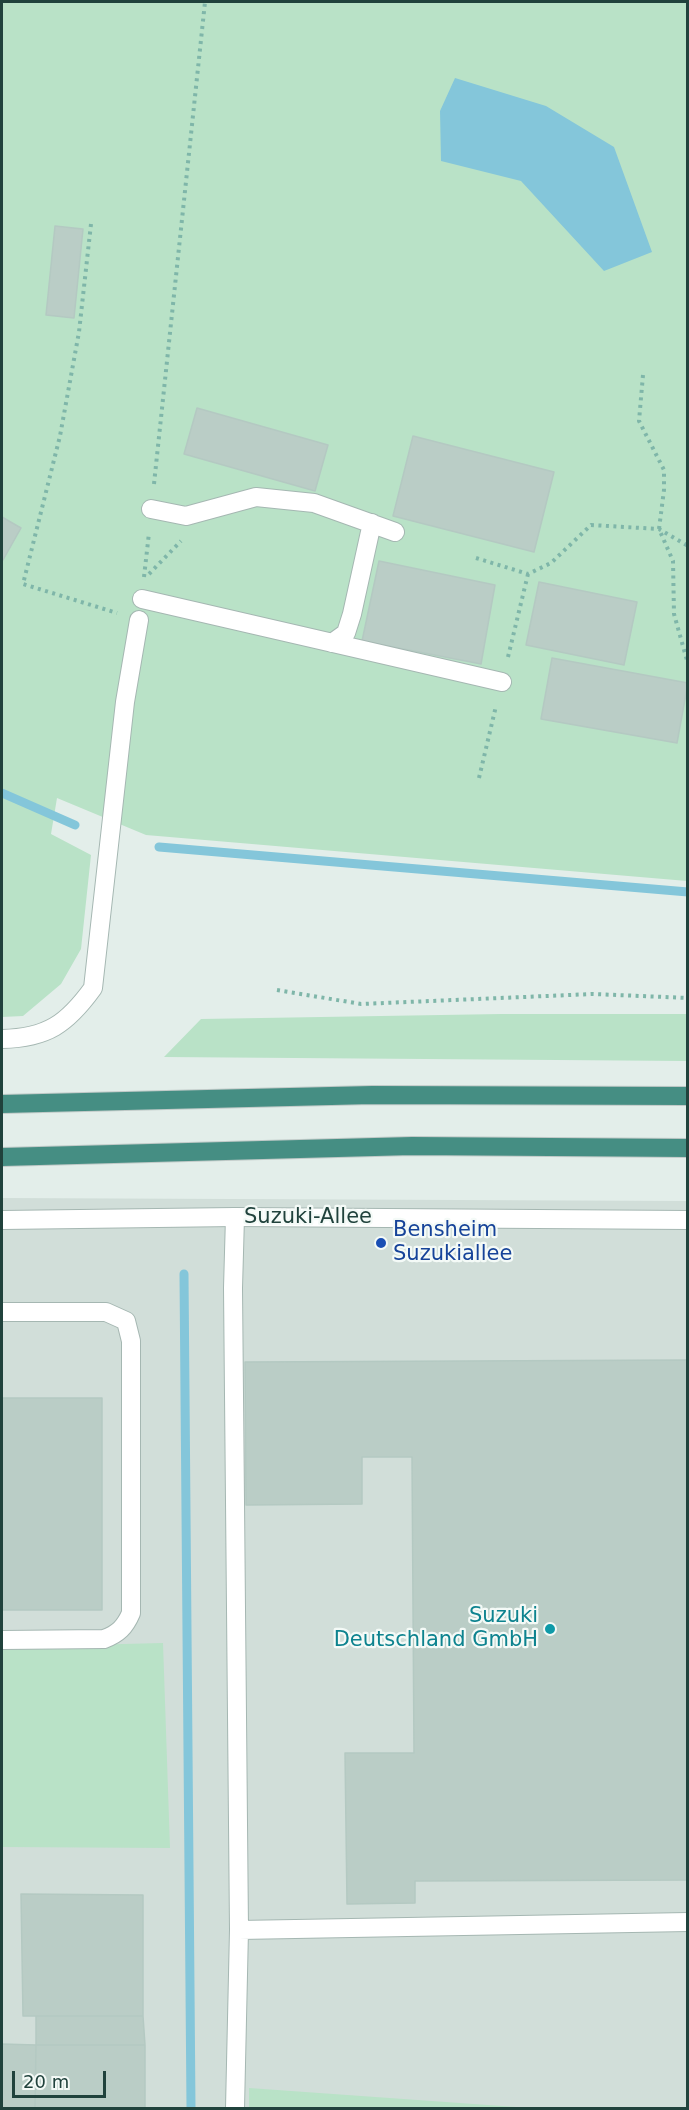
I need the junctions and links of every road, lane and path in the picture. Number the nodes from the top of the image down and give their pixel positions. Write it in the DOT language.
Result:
graph roads {
  1 [pos="205,2"];
  2 [pos="91,224"];
  3 [pos="643,375"];
  4 [pos="151,509"];
  5 [pos="210,509"];
  6 [pos="372,524"];
  7 [pos="658,529"];
  8 [pos="395,532"];
  9 [pos="687,546"];
  10 [pos="476,558"];
  11 [pos="143,590"];
  12 [pos="140,620"];
  13 [pos="332,643"];
  14 [pos="687,664"];
  15 [pos="502,682"];
  16 [pos="277,990"];
  17 [pos="687,998"];
  18 [pos="2,1039"];
  19 [pos="687,1096"];
  20 [pos="2,1104"];
  21 [pos="687,1148"];
  22 [pos="2,1157"];
  23 [pos="235,1217"];
  24 [pos="2,1220"];
  25 [pos="687,1220"];
  26 [pos="2,1312"];
  27 [pos="2,1640"];
  28 [pos="687,1923"];
  29 [pos="239,1930"];
  30 [pos="235,2109"];
  1 -- 4 [label="path"];
  2 -- 12 [label="path"];
  3 -- 7 [label="path"];
  4 -- 5 [label="street"];
  4 -- 11 [label="path"];
  5 -- 6 [label="street"];
  5 -- 11 [label="path"];
  6 -- 8 [label="street"];
  6 -- 13 [label="street"];
  7 -- 9 [label="path"];
  7 -- 10 [label="path"];
  7 -- 14 [label="path"];
  11 -- 13 [label="street"];
  12 -- 18 [label="street"];
  13 -- 15 [label="street"];
  16 -- 17 [label="path"];
  19 -- 20 [label="highway"];
  21 -- 22 [label="highway"];
  23 -- 24 [label="street, Suzuki-Allee"];
  23 -- 25 [label="street, Suzuki-Allee"];
  23 -- 29 [label="street"];
  26 -- 27 [label="street"];
  28 -- 29 [label="street"];
  29 -- 30 [label="street"];
}
